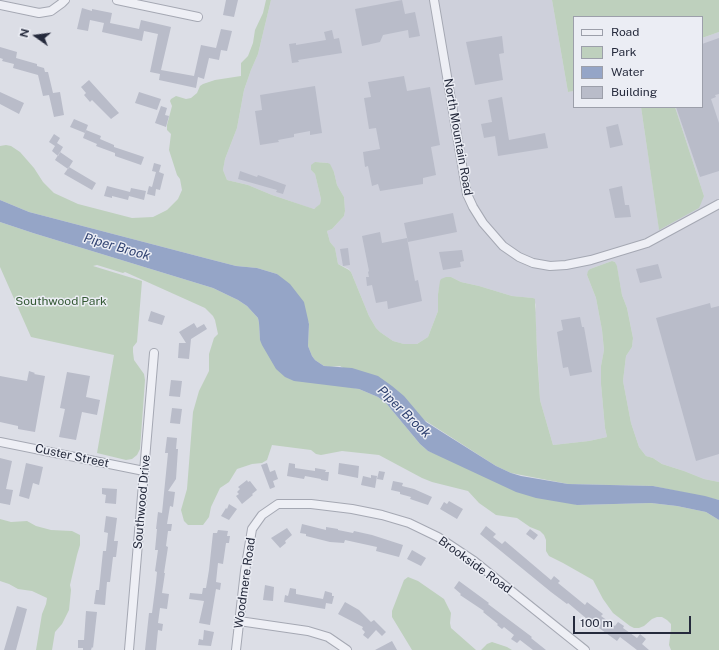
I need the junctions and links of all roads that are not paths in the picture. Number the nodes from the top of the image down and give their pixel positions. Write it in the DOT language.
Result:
graph roads {
  1 [pos="65,0"];
  2 [pos="117,0"];
  3 [pos="434,0"];
  4 [pos="0,5"];
  5 [pos="198,17"];
  6 [pos="719,204"];
  7 [pos="154,353"];
  8 [pos="0,442"];
  9 [pos="144,471"];
  10 [pos="278,504"];
  11 [pos="239,621"];
  12 [pos="129,650"];
  13 [pos="236,650"];
  14 [pos="347,650"];
  15 [pos="585,650"];
  1 -- 4 [label="street"];
  2 -- 5 [label="street"];
  3 -- 6 [label="street, North Mountain Road"];
  7 -- 9 [label="street, Southwood Drive"];
  8 -- 9 [label="street, Custer Street"];
  9 -- 12 [label="street, Southwood Drive"];
  10 -- 11 [label="street, Woodmere Road"];
  10 -- 15 [label="street, Brookside Road"];
  11 -- 13 [label="street, Woodmere Road"];
  11 -- 14 [label="street"];
}
